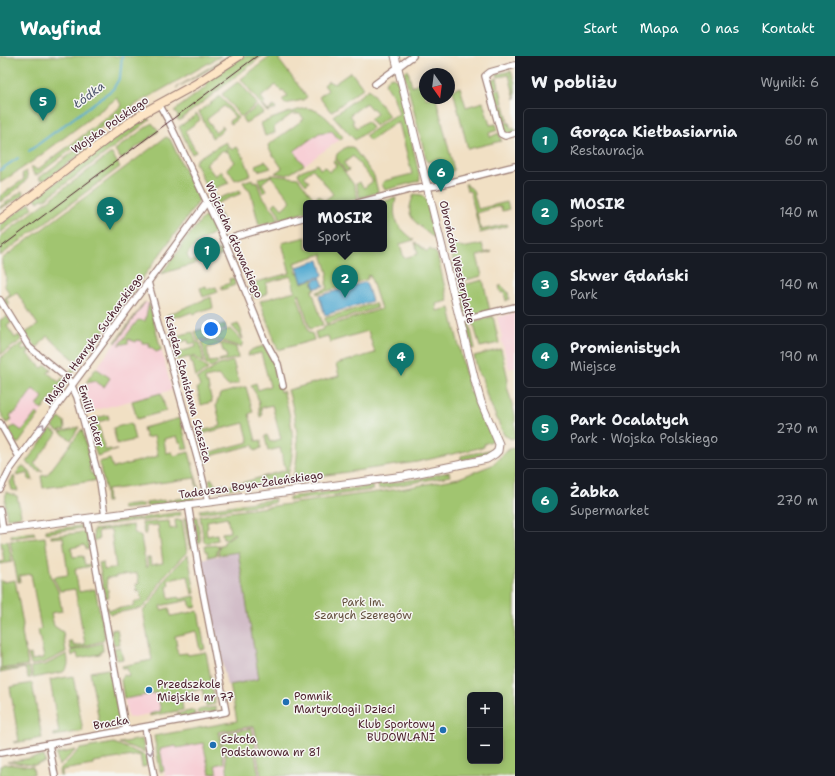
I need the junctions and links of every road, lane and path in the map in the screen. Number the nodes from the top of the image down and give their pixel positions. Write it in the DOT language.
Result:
graph roads {
  1 [pos="239,56"];
  2 [pos="396,56"];
  3 [pos="413,56"];
  4 [pos="515,65"];
  5 [pos="398,67"];
  6 [pos="375,84"];
  7 [pos="159,104"];
  8 [pos="515,133"];
  9 [pos="515,166"];
  10 [pos="428,188"];
  11 [pos="370,200"];
  12 [pos="207,202"];
  13 [pos="303,218"];
  14 [pos="0,220"];
  15 [pos="224,240"];
  16 [pos="148,282"];
  17 [pos="0,300"];
  18 [pos="515,307"];
  19 [pos="460,320"];
  20 [pos="72,386"];
  21 [pos="283,386"];
  22 [pos="0,423"];
  23 [pos="499,447"];
  24 [pos="19,457"];
  25 [pos="0,489"];
  26 [pos="208,502"];
  27 [pos="188,504"];
  28 [pos="0,510"];
  29 [pos="105,516"];
  30 [pos="87,519"];
  31 [pos="1,530"];
  32 [pos="145,727"];
  33 [pos="126,730"];
  34 [pos="49,744"];
  35 [pos="0,753"];
  36 [pos="55,776"];
  37 [pos="154,776"];
  1 -- 7 [label="main road, Wojska Polskiego"];
  2 -- 5 [label="street, Obrońców Westerplatte"];
  3 -- 5 [label="street"];
  4 -- 8 [label="street"];
  5 -- 6 [label="street"];
  5 -- 10 [label="street, Obrońców Westerplatte"];
  7 -- 12 [label="street, Wojciecha Głowackiego"];
  7 -- 14 [label="main road, Wojska Polskiego"];
  9 -- 10 [label="street"];
  10 -- 11 [label="street"];
  10 -- 19 [label="street, Obrońców Westerplatte"];
  12 -- 15 [label="street, Wojciecha Głowackiego"];
  12 -- 16 [label="street, Majora Henryka Sucharskiego"];
  13 -- 15 [label="street"];
  15 -- 21 [label="street, Wojciecha Głowackiego"];
  16 -- 20 [label="street, Majora Henryka Sucharskiego"];
  16 -- 26 [label="street, Księdza Stanisława Staszica"];
  17 -- 20 [label="street, Emilii Plater"];
  18 -- 19 [label="street"];
  19 -- 23 [label="street, Obrońców Westerplatte"];
  24 -- 20 [label="street, Majora Henryka Sucharskiego, one-way"];
  20 -- 29 [label="street, Emilii Plater"];
  22 -- 24 [label="street"];
  23 -- 26 [label="street, Tadeusza Boya-Żeleńskiego"];
  24 -- 25 [label="street, Majora Henryka Sucharskiego"];
  26 -- 27 [label="street, Tadeusza Boya-Żeleńskiego"];
  27 -- 29 [label="street, Tadeusza Boya-Żeleńskiego"];
  27 -- 32 [label="street, Bracka"];
  28 -- 31 [label="street"];
  29 -- 30 [label="street, Tadeusza Boya-Żeleńskiego"];
  30 -- 31 [label="street, Tadeusza Boya-Żeleńskiego"];
  30 -- 33 [label="street"];
  32 -- 33 [label="street, Bracka"];
  32 -- 37 [label="street, one-way"];
  33 -- 34 [label="street, Bracka"];
  34 -- 35 [label="street, Bracka"];
  34 -- 36 [label="street"];
}
